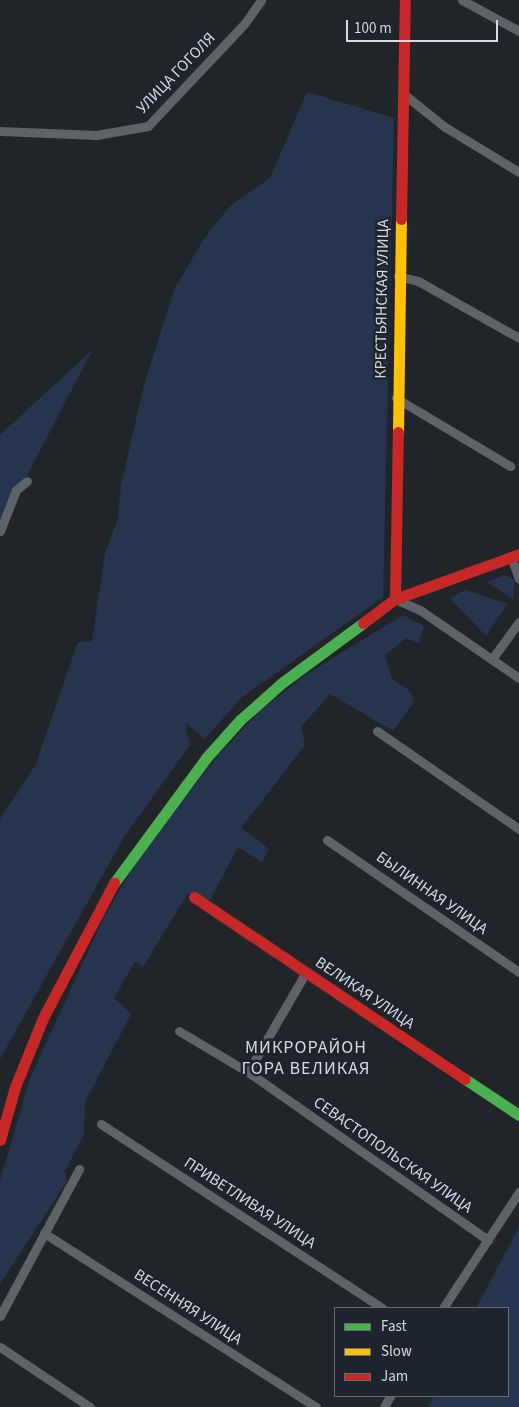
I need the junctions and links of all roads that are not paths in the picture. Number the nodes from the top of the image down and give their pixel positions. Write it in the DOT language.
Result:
graph roads {
  1 [pos="261,0"];
  2 [pos="405,0"];
  3 [pos="462,0"];
  4 [pos="519,31"];
  5 [pos="405,95"];
  6 [pos="0,131"];
  7 [pos="519,172"];
  8 [pos="398,276"];
  9 [pos="519,338"];
  10 [pos="396,398"];
  11 [pos="510,466"];
  12 [pos="27,481"];
  13 [pos="0,531"];
  14 [pos="515,556"];
  15 [pos="519,579"];
  16 [pos="395,599"];
  17 [pos="519,622"];
  18 [pos="492,659"];
  19 [pos="519,678"];
  20 [pos="376,731"];
  21 [pos="519,829"];
  22 [pos="327,840"];
  23 [pos="194,897"];
  24 [pos="306,972"];
  25 [pos="519,972"];
  26 [pos="179,1030"];
  27 [pos="248,1072"];
  28 [pos="519,1116"];
  29 [pos="101,1124"];
  30 [pos="0,1140"];
  31 [pos="79,1169"];
  32 [pos="519,1192"];
  33 [pos="44,1233"];
  34 [pos="488,1240"];
  35 [pos="380,1307"];
  36 [pos="444,1307"];
  37 [pos="0,1316"];
  38 [pos="0,1347"];
  39 [pos="90,1407"];
  40 [pos="316,1407"];
  1 -- 6 [label="street, УЛИЦА ГОГОЛЯ"];
  2 -- 5 [label="main road, КРЕСТЬЯНСКАЯ УЛИЦА"];
  3 -- 4 [label="street"];
  5 -- 7 [label="street"];
  5 -- 8 [label="main road, КРЕСТЬЯНСКАЯ УЛИЦА"];
  8 -- 9 [label="street"];
  8 -- 10 [label="main road, КРЕСТЬЯНСКАЯ УЛИЦА"];
  10 -- 11 [label="street"];
  10 -- 16 [label="main road, КРЕСТЬЯНСКАЯ УЛИЦА"];
  12 -- 13 [label="street"];
  14 -- 15 [label="street"];
  14 -- 16 [label="main road"];
  16 -- 18 [label="street"];
  16 -- 30 [label="main road"];
  17 -- 18 [label="street"];
  18 -- 19 [label="street"];
  20 -- 21 [label="street"];
  22 -- 25 [label="street, БЫЛИННАЯ УЛИЦА"];
  23 -- 24 [label="main road, ВЕЛИКАЯ УЛИЦА"];
  24 -- 27 [label="street"];
  24 -- 28 [label="main road, ВЕЛИКАЯ УЛИЦА"];
  26 -- 27 [label="street, СЕВАСТОПОЛЬСКАЯ УЛИЦА"];
  27 -- 34 [label="street, СЕВАСТОПОЛЬСКАЯ УЛИЦА"];
  29 -- 35 [label="street, ПРИВЕТЛИВАЯ УЛИЦА"];
  31 -- 33 [label="street"];
  32 -- 34 [label="street"];
  33 -- 37 [label="street"];
  33 -- 40 [label="street, ВЕСЕННЯЯ УЛИЦА"];
  34 -- 36 [label="street"];
  38 -- 39 [label="street"];
}
